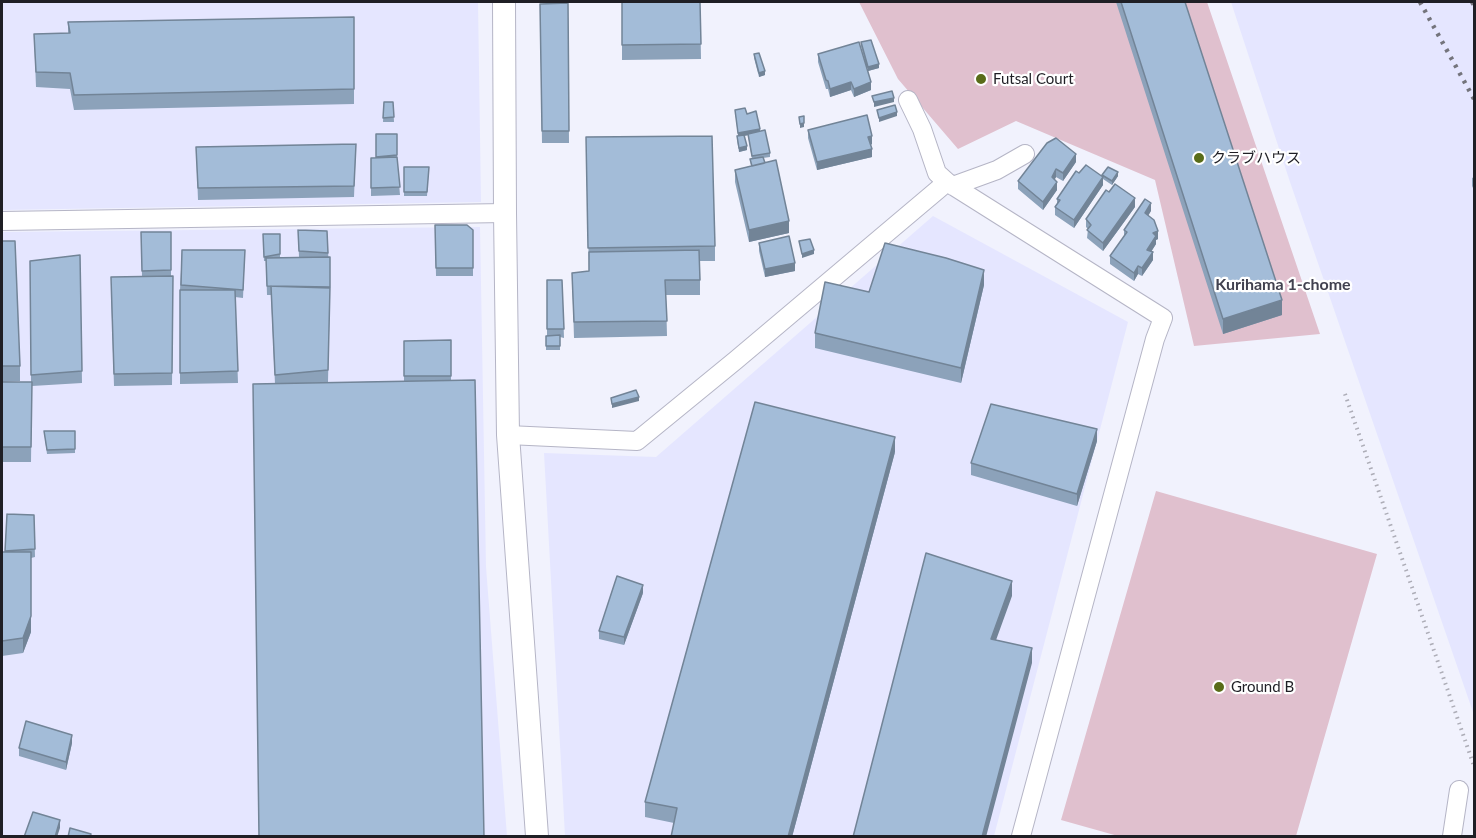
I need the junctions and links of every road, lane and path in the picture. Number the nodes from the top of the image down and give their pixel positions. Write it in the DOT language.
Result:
graph roads {
  1 [pos="504,2"];
  2 [pos="908,100"];
  3 [pos="1025,154"];
  4 [pos="950,184"];
  5 [pos="505,213"];
  6 [pos="2,221"];
  7 [pos="1345,394"];
  8 [pos="508,435"];
  9 [pos="1474,766"];
  10 [pos="1459,790"];
  11 [pos="537,837"];
  12 [pos="1021,837"];
  13 [pos="1452,837"];
  1 -- 5 [label="street"];
  2 -- 4 [label="street"];
  3 -- 4 [label="street"];
  4 -- 8 [label="street"];
  4 -- 12 [label="street"];
  5 -- 6 [label="street"];
  5 -- 8 [label="street"];
  7 -- 9 [label="path"];
  8 -- 11 [label="street"];
  10 -- 13 [label="street"];
}
